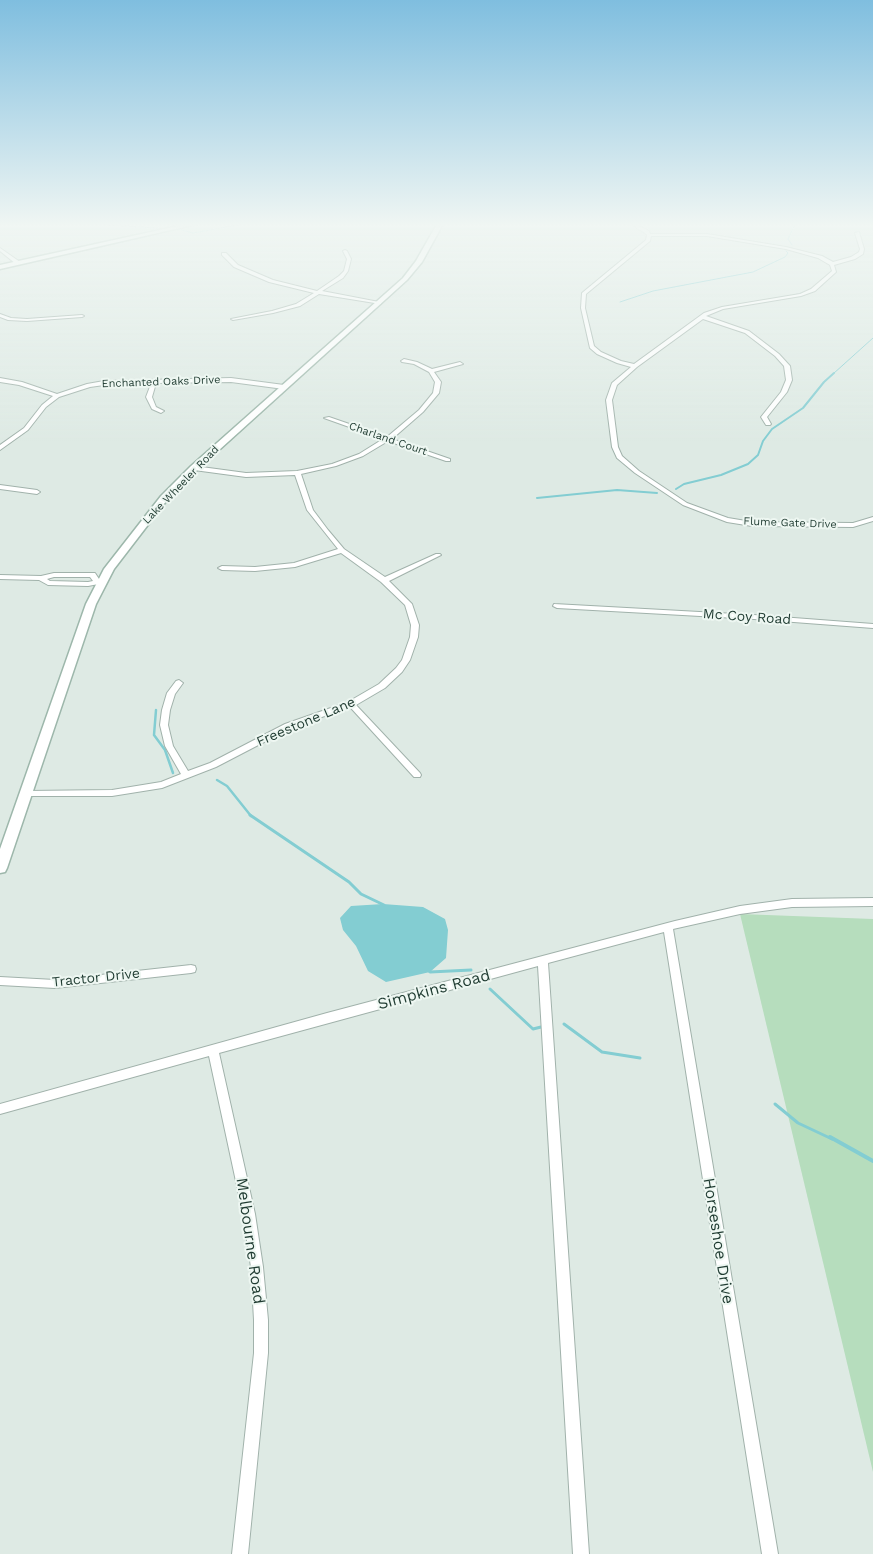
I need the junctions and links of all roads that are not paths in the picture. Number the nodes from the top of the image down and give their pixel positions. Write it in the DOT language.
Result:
graph roads {
  1 [pos="310,297"];
  2 [pos="342,297"];
  3 [pos="386,297"];
  4 [pos="584,297"];
  5 [pos="784,297"];
  6 [pos="379,303"];
  7 [pos="0,315"];
  8 [pos="82,316"];
  9 [pos="702,317"];
  10 [pos="233,319"];
  11 [pos="404,361"];
  12 [pos="460,364"];
  13 [pos="635,366"];
  14 [pos="431,371"];
  15 [pos="0,380"];
  16 [pos="154,382"];
  17 [pos="284,387"];
  18 [pos="57,396"];
  19 [pos="160,411"];
  20 [pos="327,418"];
  21 [pos="768,424"];
  22 [pos="388,440"];
  23 [pos="0,448"];
  24 [pos="448,460"];
  25 [pos="194,468"];
  26 [pos="297,473"];
  27 [pos="0,487"];
  28 [pos="38,492"];
  29 [pos="873,519"];
  30 [pos="342,550"];
  31 [pos="438,555"];
  32 [pos="222,568"];
  33 [pos="0,577"];
  34 [pos="99,580"];
  35 [pos="384,580"];
  36 [pos="557,606"];
  37 [pos="873,626"];
  38 [pos="179,684"];
  39 [pos="350,704"];
  40 [pos="417,775"];
  41 [pos="186,776"];
  42 [pos="27,794"];
  43 [pos="0,868"];
  44 [pos="873,902"];
  45 [pos="668,927"];
  46 [pos="543,962"];
  47 [pos="191,969"];
  48 [pos="0,981"];
  49 [pos="213,1050"];
  50 [pos="0,1109"];
  51 [pos="240,1554"];
  52 [pos="581,1554"];
  53 [pos="770,1554"];
  1 -- 10 [label="street"];
  2 -- 6 [label="street"];
  3 -- 6 [label="street, Lake Wheeler Road"];
  4 -- 13 [label="street"];
  5 -- 9 [label="street, Flume Gate Drive"];
  6 -- 17 [label="street, Lake Wheeler Road"];
  7 -- 8 [label="street"];
  9 -- 13 [label="street, Flume Gate Drive"];
  9 -- 21 [label="street"];
  11 -- 14 [label="street"];
  12 -- 14 [label="street"];
  13 -- 29 [label="street, Flume Gate Drive"];
  14 -- 22 [label="street"];
  15 -- 18 [label="street"];
  16 -- 17 [label="street, Enchanted Oaks Drive"];
  16 -- 18 [label="street, Enchanted Oaks Drive"];
  16 -- 19 [label="street"];
  17 -- 25 [label="street, Lake Wheeler Road"];
  18 -- 23 [label="street, Enchanted Oaks Drive"];
  20 -- 22 [label="street, Charland Court"];
  22 -- 24 [label="street, Charland Court"];
  22 -- 26 [label="street"];
  25 -- 26 [label="street"];
  25 -- 34 [label="street, Lake Wheeler Road"];
  26 -- 30 [label="street, Freestone Lane"];
  27 -- 28 [label="street"];
  30 -- 32 [label="street"];
  30 -- 35 [label="street, Freestone Lane"];
  31 -- 35 [label="street"];
  33 -- 34 [label="street"];
  34 -- 42 [label="street, Lake Wheeler Road"];
  35 -- 39 [label="street, Freestone Lane"];
  36 -- 37 [label="street, Mc Coy Road"];
  38 -- 41 [label="street"];
  39 -- 40 [label="street"];
  39 -- 41 [label="street, Freestone Lane"];
  41 -- 42 [label="street, Freestone Lane"];
  42 -- 43 [label="street, Lake Wheeler Road"];
  44 -- 45 [label="street, Simpkins Road"];
  45 -- 46 [label="street, Simpkins Road"];
  45 -- 53 [label="street, Horseshoe Drive"];
  46 -- 49 [label="street, Simpkins Road"];
  46 -- 52 [label="street"];
  47 -- 48 [label="street, Tractor Drive"];
  49 -- 50 [label="street, Simpkins Road"];
  49 -- 51 [label="street, Melbourne Road"];
}
